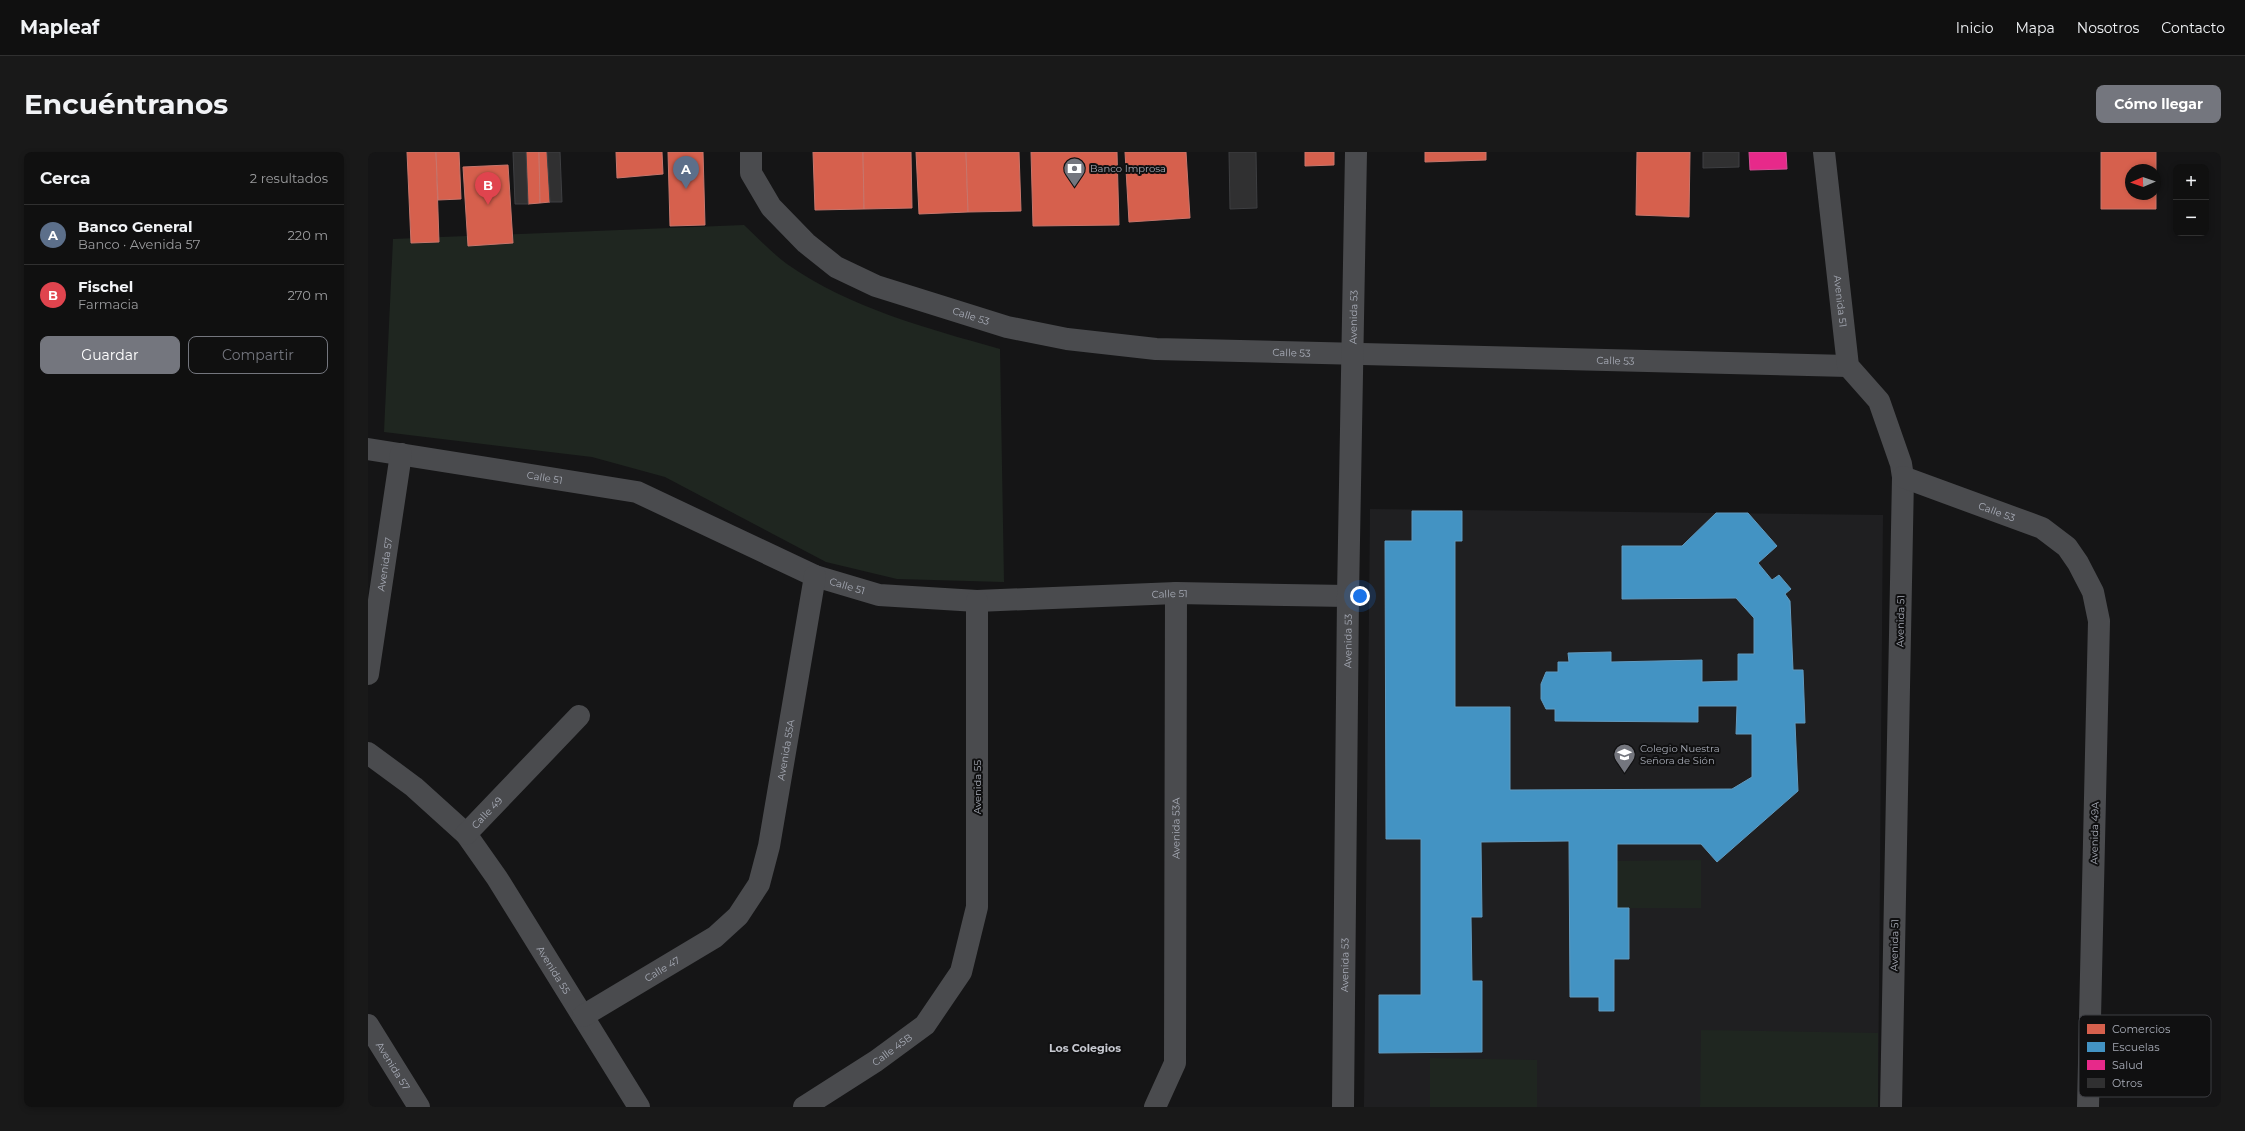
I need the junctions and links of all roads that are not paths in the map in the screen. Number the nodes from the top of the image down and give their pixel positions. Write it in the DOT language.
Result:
graph roads {
  1 [pos="751,152"];
  2 [pos="1356,152"];
  3 [pos="1824,152"];
  4 [pos="1354,354"];
  5 [pos="1848,366"];
  6 [pos="368,449"];
  7 [pos="401,454"];
  8 [pos="1903,476"];
  9 [pos="2078,563"];
  10 [pos="815,576"];
  11 [pos="1176,593"];
  12 [pos="1348,596"];
  13 [pos="977,601"];
  14 [pos="368,674"];
  15 [pos="579,716"];
  16 [pos="368,753"];
  17 [pos="466,834"];
  18 [pos="738,916"];
  19 [pos="961,972"];
  20 [pos="2090,1015"];
  21 [pos="583,1016"];
  22 [pos="368,1026"];
  23 [pos="2088,1097"];
  24 [pos="419,1107"];
  25 [pos="640,1107"];
  26 [pos="804,1107"];
  27 [pos="1155,1107"];
  28 [pos="1343,1107"];
  29 [pos="1891,1107"];
  30 [pos="2088,1107"];
  1 -- 4 [label="street, Calle 53"];
  2 -- 4 [label="street, Avenida 53"];
  3 -- 5 [label="street, Avenida 51"];
  4 -- 5 [label="street, Calle 53"];
  4 -- 12 [label="street, Avenida 53"];
  5 -- 8 [label="street, Avenida 51"];
  6 -- 7 [label="street, Calle 51"];
  7 -- 10 [label="street, Calle 51"];
  7 -- 14 [label="street, Avenida 57"];
  8 -- 9 [label="street, Calle 53"];
  8 -- 29 [label="street, Avenida 51"];
  9 -- 20 [label="street, Avenida 49A"];
  10 -- 13 [label="street, Calle 51"];
  10 -- 18 [label="street, Avenida 55A"];
  11 -- 12 [label="street, Calle 51"];
  11 -- 13 [label="street, Calle 51"];
  11 -- 27 [label="street, Avenida 53A"];
  12 -- 28 [label="street, Avenida 53"];
  13 -- 19 [label="street, Avenida 55"];
  15 -- 17 [label="street, Calle 49"];
  16 -- 17 [label="street, Calle 49"];
  17 -- 21 [label="street, Avenida 55"];
  18 -- 21 [label="street, Calle 47"];
  19 -- 26 [label="street, Calle 45B"];
  21 -- 25 [label="street, Avenida 55"];
  22 -- 24 [label="street, Avenida 57"];
  23 -- 30 [label="street, Avenida 49A"];
}
